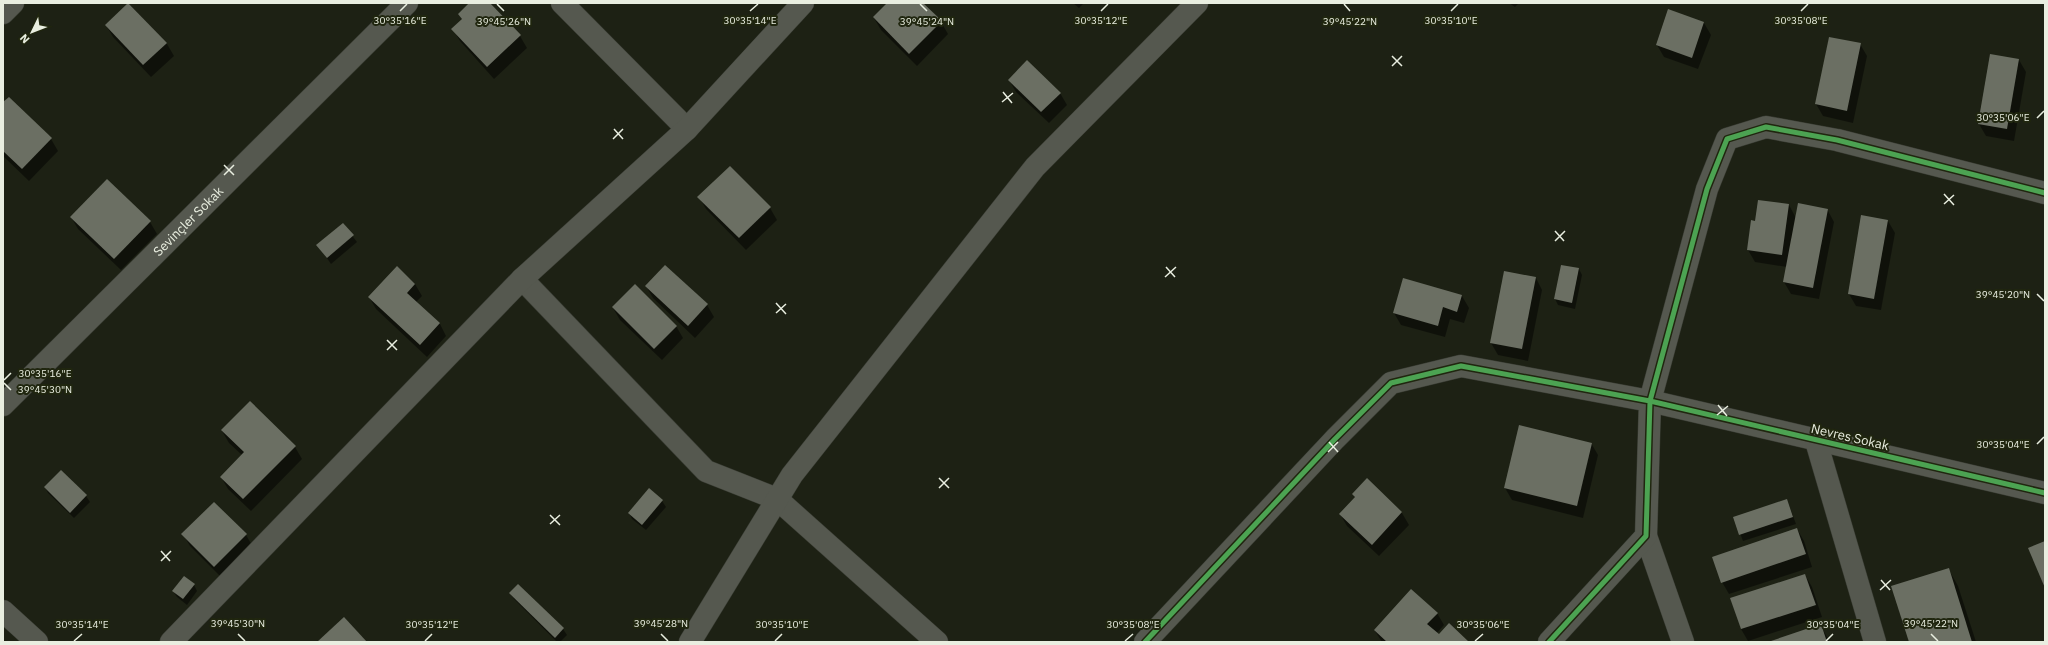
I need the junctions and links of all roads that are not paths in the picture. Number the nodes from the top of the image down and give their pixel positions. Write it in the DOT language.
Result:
graph roads {
  1 [pos="13,3"];
  2 [pos="407,3"];
  3 [pos="562,3"];
  4 [pos="803,3"];
  5 [pos="1197,3"];
  6 [pos="3,13"];
  7 [pos="687,129"];
  8 [pos="2045,193"];
  9 [pos="522,279"];
  10 [pos="1650,400"];
  11 [pos="3,405"];
  12 [pos="1816,441"];
  13 [pos="2045,493"];
  14 [pos="776,498"];
  15 [pos="1646,536"];
  16 [pos="3,611"];
  17 [pos="37,642"];
  18 [pos="171,642"];
  19 [pos="690,642"];
  20 [pos="937,642"];
  21 [pos="1145,642"];
  22 [pos="1549,642"];
  23 [pos="1683,642"];
  24 [pos="1875,642"];
  1 -- 6 [label="street"];
  2 -- 11 [label="street, Sevinçler Sokak"];
  3 -- 7 [label="street"];
  4 -- 7 [label="street"];
  5 -- 14 [label="street"];
  7 -- 9 [label="street"];
  8 -- 10 [label="street"];
  9 -- 14 [label="street"];
  9 -- 18 [label="street"];
  10 -- 12 [label="street, Nevres Sokak"];
  10 -- 15 [label="street"];
  10 -- 21 [label="street, Nevres Sokak"];
  12 -- 13 [label="street, Nevres Sokak"];
  12 -- 24 [label="street"];
  14 -- 19 [label="street"];
  14 -- 20 [label="street"];
  15 -- 22 [label="street"];
  15 -- 23 [label="street"];
  16 -- 17 [label="street"];
}
